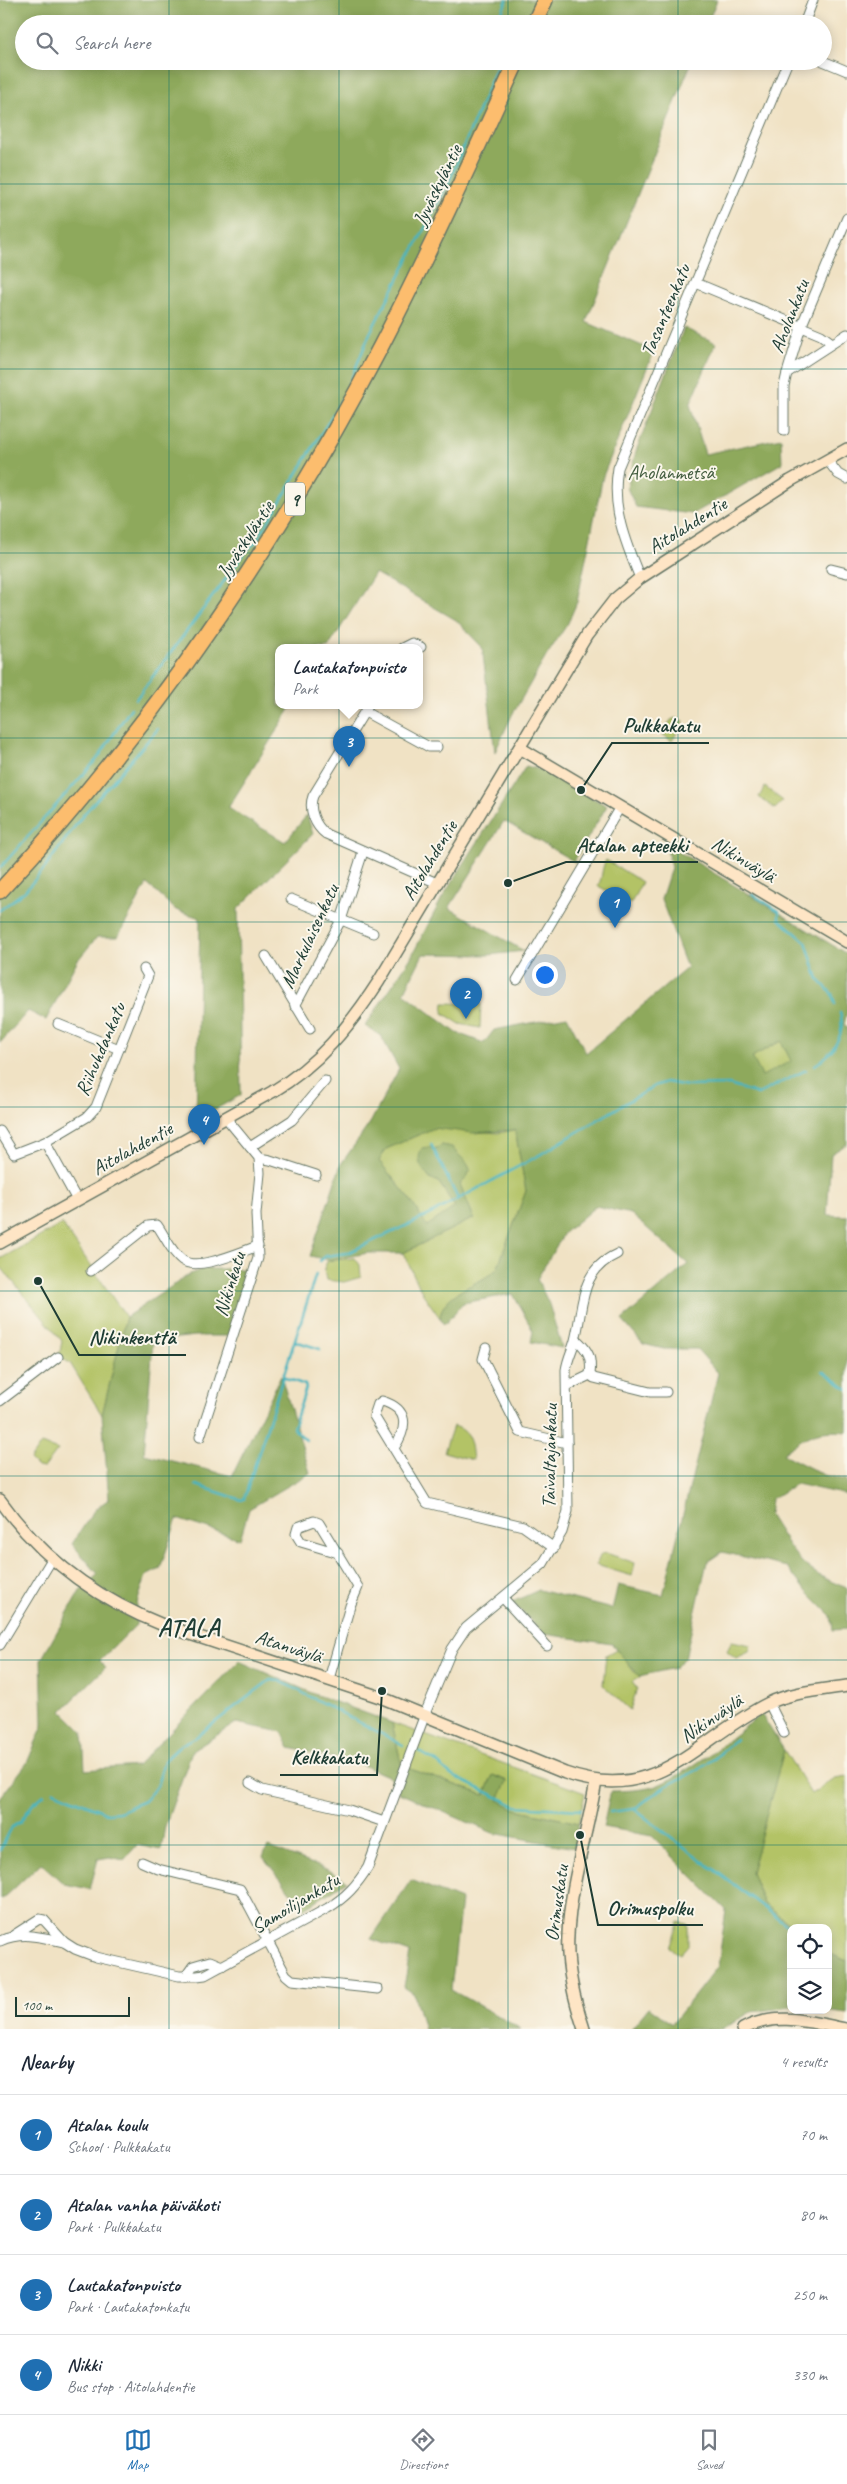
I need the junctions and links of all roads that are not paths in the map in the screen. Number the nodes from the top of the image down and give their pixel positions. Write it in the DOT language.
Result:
graph roads {
  1 [pos="545,0"];
  2 [pos="814,0"];
  3 [pos="538,15"];
  4 [pos="808,15"];
  5 [pos="832,65"];
  6 [pos="512,70"];
  7 [pos="784,70"];
  8 [pos="847,71"];
  9 [pos="847,218"];
  10 [pos="696,283"];
  11 [pos="801,327"];
  12 [pos="847,334"];
  13 [pos="832,343"];
  14 [pos="787,373"];
  15 [pos="784,431"];
  16 [pos="847,449"];
  17 [pos="828,461"];
  18 [pos="847,478"];
  19 [pos="831,569"];
  20 [pos="847,573"];
  21 [pos="640,578"];
  22 [pos="367,709"];
  23 [pos="437,748"];
  24 [pos="520,748"];
  25 [pos="620,807"];
  26 [pos="363,852"];
  27 [pos="437,884"];
  28 [pos="0,891"];
  29 [pos="291,899"];
  30 [pos="341,920"];
  31 [pos="373,933"];
  32 [pos="847,942"];
  33 [pos="266,956"];
  34 [pos="144,969"];
  35 [pos="517,980"];
  36 [pos="295,1006"];
  37 [pos="58,1024"];
  38 [pos="310,1028"];
  39 [pos="119,1049"];
  40 [pos="325,1081"];
  41 [pos="226,1118"];
  42 [pos="0,1131"];
  43 [pos="45,1142"];
  44 [pos="250,1147"];
  45 [pos="259,1158"];
  46 [pos="316,1175"];
  47 [pos="77,1200"];
  48 [pos="0,1243"];
  49 [pos="258,1246"];
  50 [pos="617,1254"];
  51 [pos="91,1271"];
  52 [pos="576,1340"];
  53 [pos="486,1348"];
  54 [pos="58,1357"];
  55 [pos="590,1375"];
  56 [pos="567,1386"];
  57 [pos="666,1392"];
  58 [pos="0,1401"];
  59 [pos="200,1437"];
  60 [pos="568,1443"];
  61 [pos="394,1448"];
  62 [pos="0,1500"];
  63 [pos="554,1548"];
  64 [pos="338,1553"];
  65 [pos="52,1558"];
  66 [pos="503,1598"];
  67 [pos="1,1641"];
  68 [pos="547,1646"];
  69 [pos="329,1679"];
  70 [pos="847,1686"];
  71 [pos="769,1703"];
  72 [pos="425,1714"];
  73 [pos="784,1733"];
  74 [pos="596,1781"];
  75 [pos="250,1783"];
  76 [pos="384,1822"];
  77 [pos="142,1862"];
  78 [pos="14,1935"];
  79 [pos="268,1940"];
  80 [pos="0,1941"];
  81 [pos="64,1942"];
  82 [pos="378,1989"];
  83 [pos="584,2029"];
  84 [pos="742,2029"];
  85 [pos="845,2029"];
  1 -- 3 [label="highway"];
  2 -- 4 [label="street"];
  5 -- 8 [label="street"];
  6 -- 28 [label="highway, Jyväskyläntie / 9"];
  7 -- 10 [label="street, Tasanteenkatu"];
  9 -- 11 [label="street, Aholankatu"];
  10 -- 11 [label="street"];
  10 -- 21 [label="street, Tasanteenkatu"];
  11 -- 13 [label="street"];
  11 -- 14 [label="street, Aholankatu"];
  12 -- 13 [label="street"];
  13 -- 14 [label="street"];
  14 -- 15 [label="street, Aholankatu"];
  16 -- 17 [label="street, Aitolahdentie"];
  17 -- 18 [label="street"];
  17 -- 21 [label="street, Aitolahdentie"];
  19 -- 20 [label="street"];
  21 -- 24 [label="street, Aitolahdentie"];
  22 -- 23 [label="street"];
  22 -- 26 [label="street"];
  24 -- 25 [label="street, Nikinväylä"];
  24 -- 27 [label="street, Aitolahdentie"];
  25 -- 32 [label="street, Nikinväylä"];
  25 -- 35 [label="street"];
  26 -- 27 [label="street"];
  26 -- 30 [label="street, Markulaisenkatu"];
  27 -- 41 [label="street, Aitolahdentie"];
  29 -- 30 [label="street"];
  30 -- 31 [label="street"];
  30 -- 36 [label="street, Markulaisenkatu"];
  33 -- 36 [label="street"];
  34 -- 39 [label="street, Riihuhdankatu"];
  36 -- 38 [label="street"];
  37 -- 39 [label="street"];
  39 -- 43 [label="street, Riihuhdankatu"];
  40 -- 44 [label="street"];
  41 -- 44 [label="street"];
  41 -- 47 [label="street, Aitolahdentie"];
  42 -- 43 [label="street, Riihuhdankatu"];
  43 -- 47 [label="street"];
  44 -- 45 [label="street"];
  45 -- 46 [label="street"];
  45 -- 49 [label="street, Nikinkatu"];
  47 -- 48 [label="street, Aitolahdentie"];
  49 -- 51 [label="street"];
  49 -- 59 [label="street, Nikinkatu"];
  50 -- 52 [label="street, Taivaltajankatu"];
  52 -- 55 [label="street"];
  52 -- 56 [label="street, Taivaltajankatu"];
  53 -- 60 [label="street"];
  54 -- 58 [label="street"];
  55 -- 56 [label="street"];
  55 -- 57 [label="street"];
  56 -- 60 [label="street, Taivaltajankatu"];
  60 -- 63 [label="street, Taivaltajankatu"];
  61 -- 61 [label="street"];
  61 -- 63 [label="street"];
  62 -- 65 [label="street, Atanväylä"];
  63 -- 66 [label="street, Taivaltajankatu"];
  64 -- 64 [label="street"];
  64 -- 69 [label="street"];
  65 -- 67 [label="street"];
  65 -- 69 [label="street, Atanväylä"];
  66 -- 68 [label="street"];
  66 -- 72 [label="street, Taivaltajankatu"];
  69 -- 72 [label="street, Atanväylä"];
  70 -- 71 [label="street, Nikinväylä"];
  71 -- 73 [label="street"];
  71 -- 74 [label="street, Nikinväylä"];
  72 -- 74 [label="street, Atanväylä"];
  72 -- 76 [label="street, Samoilijankatu"];
  74 -- 83 [label="street, Orimuskatu"];
  75 -- 76 [label="street"];
  76 -- 79 [label="street, Samoilijankatu"];
  77 -- 79 [label="street"];
  78 -- 80 [label="street, Samoilijankatu"];
  78 -- 81 [label="street, Samoilijankatu"];
  78 -- 81 [label="street, Samoilijankatu"];
  79 -- 81 [label="street, Samoilijankatu"];
  79 -- 82 [label="street"];
  84 -- 85 [label="street"];
}
